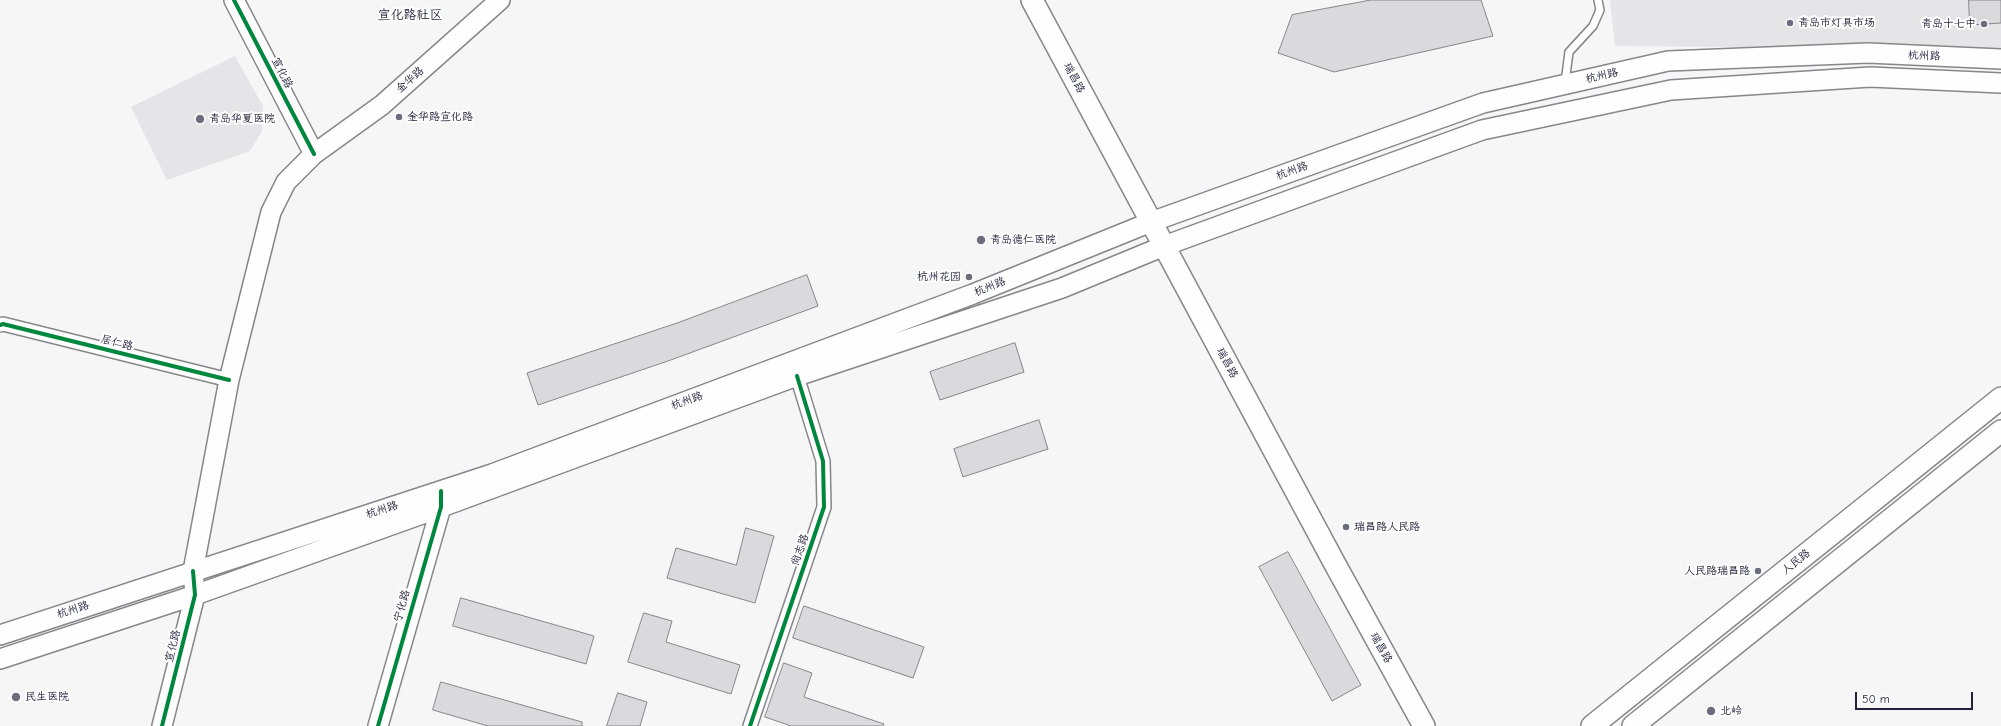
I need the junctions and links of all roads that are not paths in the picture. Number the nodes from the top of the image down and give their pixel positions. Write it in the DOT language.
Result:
graph roads {
  1 [pos="234,0"];
  2 [pos="500,0"];
  3 [pos="1032,0"];
  4 [pos="1598,0"];
  5 [pos="2001,59"];
  6 [pos="2001,83"];
  7 [pos="1565,84"];
  8 [pos="314,154"];
  9 [pos="1151,222"];
  10 [pos="1164,246"];
  11 [pos="0,325"];
  12 [pos="797,376"];
  13 [pos="230,380"];
  14 [pos="2001,398"];
  15 [pos="2001,431"];
  16 [pos="441,499"];
  17 [pos="193,570"];
  18 [pos="195,595"];
  19 [pos="0,635"];
  20 [pos="0,659"];
  21 [pos="162,726"];
  22 [pos="378,726"];
  23 [pos="750,726"];
  24 [pos="1424,726"];
  25 [pos="1592,726"];
  26 [pos="1633,726"];
  1 -- 8 [label="main road, 宣化路"];
  2 -- 8 [label="main road, 金华路"];
  3 -- 9 [label="main road, 瑞昌路"];
  4 -- 7 [label="lane"];
  5 -- 7 [label="main road, 杭州路"];
  6 -- 10 [label="main road, 杭州路"];
  7 -- 9 [label="main road, 杭州路"];
  8 -- 13 [label="main road, 宣化路"];
  9 -- 10 [label="main road, 瑞昌路"];
  9 -- 16 [label="main road, 杭州路"];
  10 -- 12 [label="main road, 杭州路"];
  10 -- 24 [label="main road, 瑞昌路"];
  11 -- 13 [label="street, 居仁路"];
  12 -- 16 [label="main road, 杭州路"];
  12 -- 23 [label="street, 尚志路"];
  13 -- 17 [label="main road, 宣化路"];
  14 -- 25 [label="main road, 人民路"];
  15 -- 26 [label="main road"];
  16 -- 17 [label="main road, 杭州路"];
  16 -- 18 [label="main road, 杭州路"];
  16 -- 22 [label="main road, 宁化路"];
  17 -- 18 [label="main road, 宣化路"];
  17 -- 19 [label="main road, 杭州路"];
  18 -- 20 [label="main road, 杭州路"];
  18 -- 21 [label="main road, 宣化路"];
}
